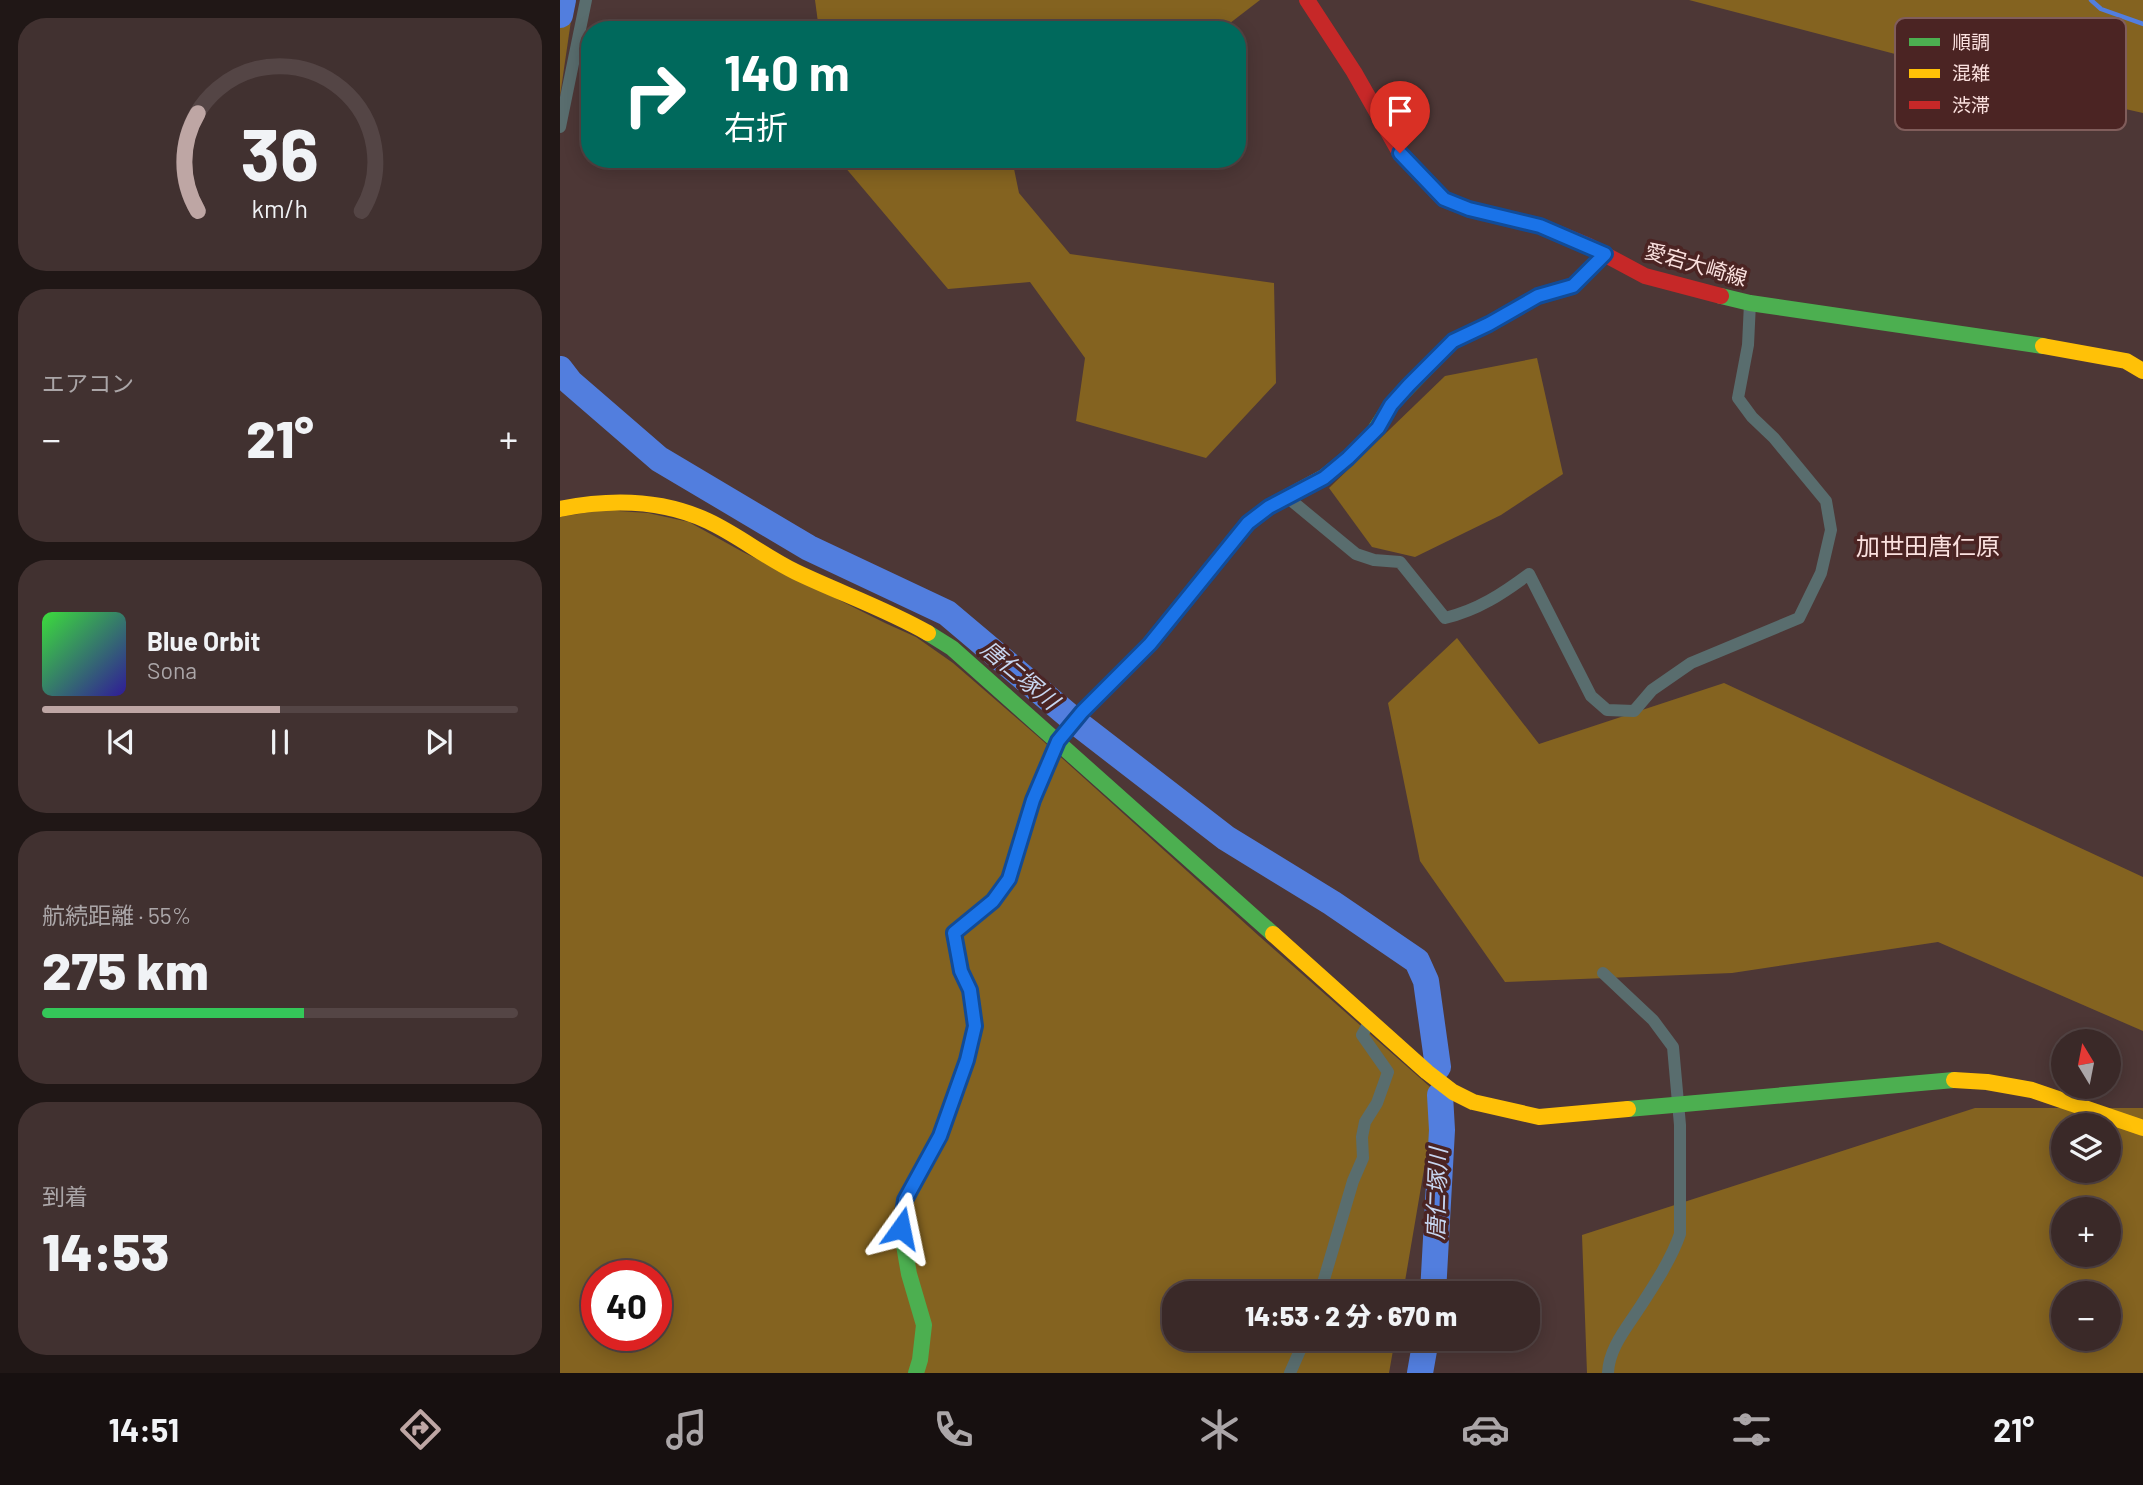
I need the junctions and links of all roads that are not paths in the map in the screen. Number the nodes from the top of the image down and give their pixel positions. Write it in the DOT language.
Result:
graph roads {
  1 [pos="586,0"];
  2 [pos="1307,0"];
  3 [pos="582,21"];
  4 [pos="581,24"];
  5 [pos="560,127"];
  6 [pos="1605,254"];
  7 [pos="1750,303"];
  8 [pos="2143,371"];
  9 [pos="1287,497"];
  10 [pos="560,509"];
  11 [pos="1058,741"];
  12 [pos="1603,973"];
  13 [pos="1370,1021"];
  14 [pos="1679,1104"];
  15 [pos="2143,1128"];
  16 [pos="1324,1281"];
  17 [pos="1300,1351"];
  18 [pos="916,1373"];
  19 [pos="1290,1373"];
  20 [pos="1608,1373"];
  1 -- 3 [label="street"];
  2 -- 6 [label="street, 愛宕大崎線"];
  4 -- 5 [label="street"];
  6 -- 7 [label="street, 愛宕大崎線"];
  6 -- 9 [label="street"];
  7 -- 8 [label="street, 愛宕大崎線"];
  7 -- 9 [label="street"];
  9 -- 11 [label="street"];
  10 -- 11 [label="street"];
  11 -- 13 [label="street"];
  11 -- 18 [label="street"];
  12 -- 14 [label="street"];
  13 -- 14 [label="street"];
  13 -- 16 [label="street"];
  14 -- 15 [label="street"];
  14 -- 20 [label="street"];
  17 -- 19 [label="street"];
}
